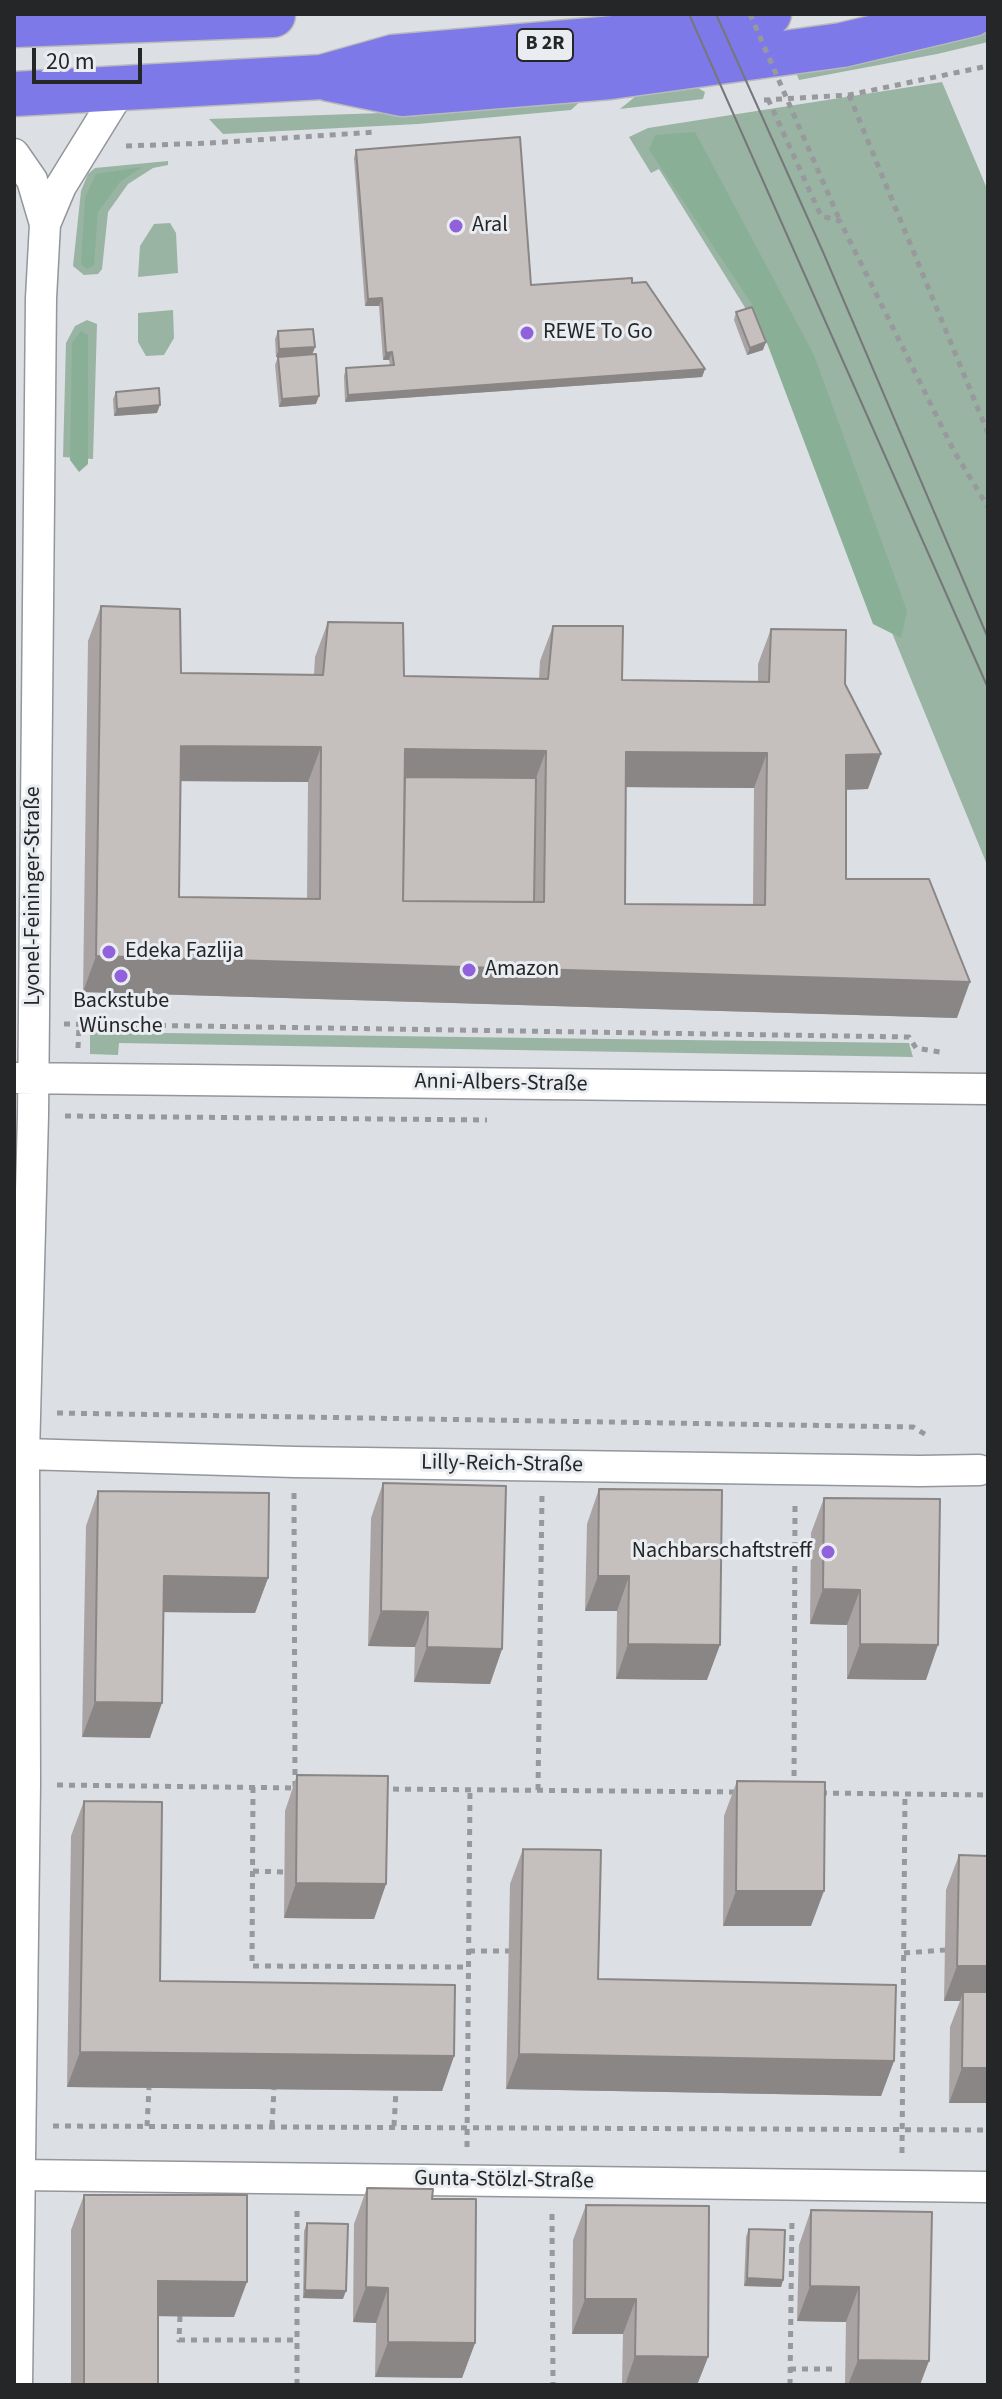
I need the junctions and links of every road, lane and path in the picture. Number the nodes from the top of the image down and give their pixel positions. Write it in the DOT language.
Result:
graph roads {
  1 [pos="750,14"];
  2 [pos="769,14"];
  3 [pos="973,14"];
  4 [pos="273,15"];
  5 [pos="14,25"];
  6 [pos="322,77"];
  7 [pos="121,89"];
  8 [pos="14,94"];
  9 [pos="849,95"];
  10 [pos="768,99"];
  11 [pos="326,135"];
  12 [pos="87,147"];
  13 [pos="14,154"];
  14 [pos="840,221"];
  15 [pos="45,224"];
  16 [pos="28,298"];
  17 [pos="988,433"];
  18 [pos="988,507"];
  19 [pos="34,1023"];
  20 [pos="916,1048"];
  21 [pos="24,1078"];
  22 [pos="988,1089"];
  23 [pos="33,1115"];
  24 [pos="489,1120"];
  25 [pos="26,1411"];
  26 [pos="24,1454"];
  27 [pos="294,1462"];
  28 [pos="542,1466"];
  29 [pos="795,1469"];
  30 [pos="979,1470"];
  31 [pos="25,1784"];
  32 [pos="253,1787"];
  33 [pos="295,1788"];
  34 [pos="311,1788"];
  35 [pos="375,1789"];
  36 [pos="470,1790"];
  37 [pos="538,1790"];
  38 [pos="749,1792"];
  39 [pos="794,1793"];
  40 [pos="810,1793"];
  41 [pos="905,1794"];
  42 [pos="988,1795"];
  43 [pos="252,1871"];
  44 [pos="284,1872"];
  45 [pos="945,1950"];
  46 [pos="469,1951"];
  47 [pos="509,1951"];
  48 [pos="904,1953"];
  49 [pos="469,1967"];
  50 [pos="149,2088"];
  51 [pos="274,2089"];
  52 [pos="396,2090"];
  53 [pos="20,2126"];
  54 [pos="147,2126"];
  55 [pos="272,2126"];
  56 [pos="394,2126"];
  57 [pos="468,2126"];
  58 [pos="902,2129"];
  59 [pos="988,2130"];
  60 [pos="19,2175"];
  61 [pos="297,2178"];
  62 [pos="467,2180"];
  63 [pos="552,2182"];
  64 [pos="793,2185"];
  65 [pos="902,2186"];
  66 [pos="988,2187"];
  67 [pos="180,2316"];
  68 [pos="297,2340"];
  69 [pos="790,2369"];
  70 [pos="836,2369"];
  71 [pos="17,2385"];
  72 [pos="297,2385"];
  73 [pos="553,2385"];
  74 [pos="790,2385"];
  1 -- 14 [label="path, bridge"];
  2 -- 6 [label="highway, B 2R"];
  3 -- 6 [label="highway"];
  4 -- 5 [label="highway"];
  6 -- 7 [label="highway, B 2R"];
  7 -- 8 [label="highway, B 2R"];
  7 -- 12 [label="street, Lyonel-Feininger-Straße"];
  9 -- 17 [label="path"];
  10 -- 14 [label="path"];
  11 -- 12 [label="path"];
  12 -- 15 [label="street, Lyonel-Feininger-Straße"];
  13 -- 15 [label="street, Lyonel-Feininger-Straße"];
  14 -- 18 [label="path"];
  15 -- 16 [label="street, Lyonel-Feininger-Straße"];
  16 -- 19 [label="street, Lyonel-Feininger-Straße"];
  19 -- 20 [label="path"];
  19 -- 21 [label="street, Lyonel-Feininger-Straße"];
  21 -- 22 [label="street, Anni-Albers-Straße"];
  21 -- 23 [label="street, Lyonel-Feininger-Straße"];
  23 -- 24 [label="path"];
  23 -- 25 [label="street, Lyonel-Feininger-Straße"];
  25 -- 26 [label="street, Lyonel-Feininger-Straße"];
  25 -- 30 [label="path"];
  26 -- 27 [label="street, Lilly-Reich-Straße"];
  26 -- 31 [label="street, Lyonel-Feininger-Straße"];
  27 -- 28 [label="street, Lilly-Reich-Straße"];
  27 -- 33 [label="path"];
  28 -- 29 [label="street, Lilly-Reich-Straße"];
  28 -- 37 [label="path"];
  29 -- 30 [label="street, Lilly-Reich-Straße"];
  29 -- 39 [label="path"];
  31 -- 32 [label="path"];
  31 -- 53 [label="street, Lyonel-Feininger-Straße"];
  32 -- 33 [label="path"];
  32 -- 43 [label="path"];
  33 -- 34 [label="path"];
  35 -- 36 [label="path"];
  36 -- 37 [label="path"];
  36 -- 46 [label="path"];
  37 -- 38 [label="path"];
  40 -- 41 [label="path"];
  41 -- 42 [label="path"];
  41 -- 48 [label="path"];
  43 -- 44 [label="path"];
  43 -- 49 [label="path"];
  45 -- 48 [label="path"];
  46 -- 47 [label="path"];
  46 -- 49 [label="path"];
  48 -- 58 [label="path"];
  49 -- 57 [label="path"];
  50 -- 54 [label="path"];
  51 -- 55 [label="path"];
  52 -- 56 [label="path"];
  53 -- 54 [label="path"];
  53 -- 60 [label="street, Lyonel-Feininger-Straße"];
  54 -- 55 [label="path"];
  55 -- 56 [label="path"];
  56 -- 57 [label="path"];
  57 -- 58 [label="path"];
  57 -- 62 [label="path"];
  58 -- 59 [label="path"];
  58 -- 65 [label="path"];
  60 -- 61 [label="street, Gunta-Stölzl-Straße"];
  60 -- 71 [label="street, Lyonel-Feininger-Straße"];
  61 -- 62 [label="street, Gunta-Stölzl-Straße"];
  61 -- 68 [label="path"];
  62 -- 63 [label="street, Gunta-Stölzl-Straße"];
  63 -- 64 [label="street, Gunta-Stölzl-Straße"];
  63 -- 73 [label="path"];
  64 -- 65 [label="street, Gunta-Stölzl-Straße"];
  64 -- 69 [label="path"];
  65 -- 66 [label="street, Gunta-Stölzl-Straße"];
  67 -- 68 [label="path"];
  68 -- 72 [label="path"];
  69 -- 70 [label="path"];
  69 -- 74 [label="path"];
}
